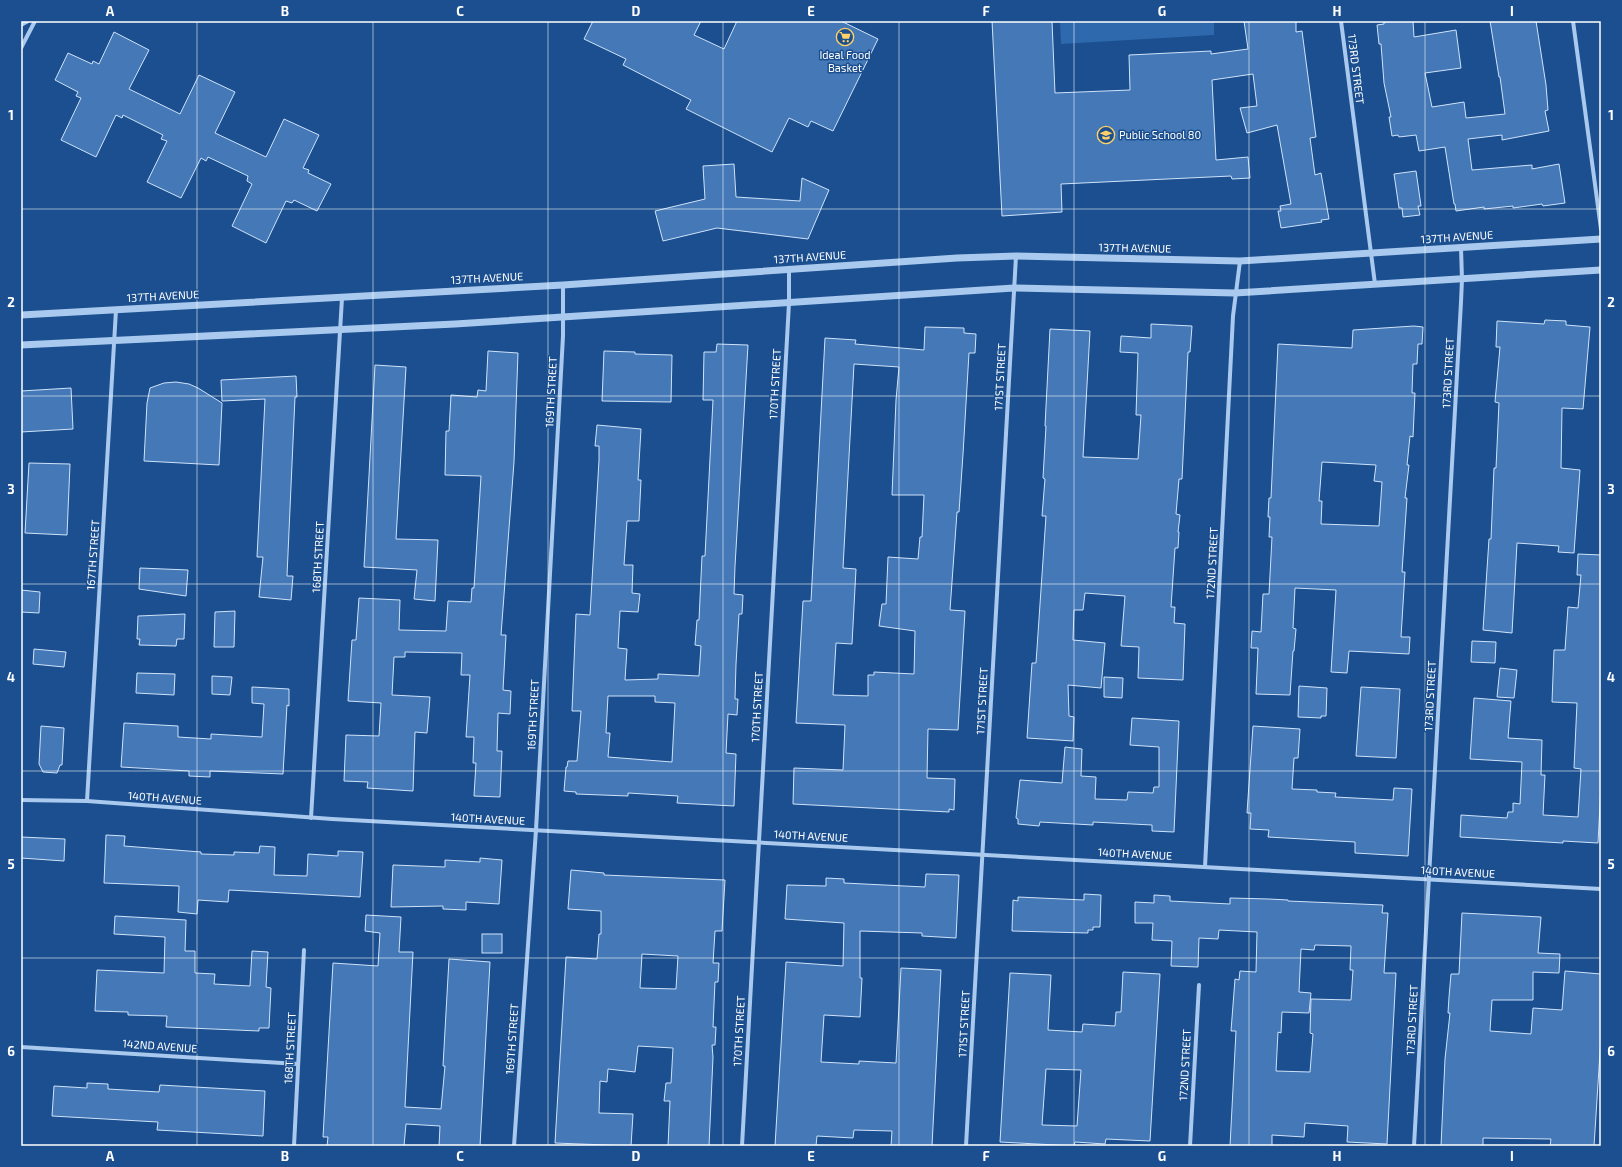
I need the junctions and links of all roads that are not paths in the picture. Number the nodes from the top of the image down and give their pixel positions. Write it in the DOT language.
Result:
graph roads {
  1 [pos="28,21"];
  2 [pos="35,21"];
  3 [pos="1341,21"];
  4 [pos="1573,21"];
  5 [pos="21,25"];
  6 [pos="21,48"];
  7 [pos="1601,229"];
  8 [pos="1601,239"];
  9 [pos="1460,248"];
  10 [pos="1371,253"];
  11 [pos="1016,256"];
  12 [pos="1240,261"];
  13 [pos="789,269"];
  14 [pos="1601,270"];
  15 [pos="1462,279"];
  16 [pos="563,285"];
  17 [pos="1375,285"];
  18 [pos="1014,288"];
  19 [pos="1235,293"];
  20 [pos="342,298"];
  21 [pos="789,303"];
  22 [pos="116,310"];
  23 [pos="21,315"];
  24 [pos="563,317"];
  25 [pos="340,330"];
  26 [pos="114,341"];
  27 [pos="21,345"];
  28 [pos="21,800"];
  29 [pos="87,801"];
  30 [pos="311,818"];
  31 [pos="536,830"];
  32 [pos="759,843"];
  33 [pos="982,855"];
  34 [pos="1205,867"];
  35 [pos="1429,880"];
  36 [pos="1601,889"];
  37 [pos="304,950"];
  38 [pos="1199,984"];
  39 [pos="21,1047"];
  40 [pos="298,1064"];
  41 [pos="294,1146"];
  42 [pos="514,1146"];
  43 [pos="742,1146"];
  44 [pos="966,1146"];
  45 [pos="1190,1146"];
  46 [pos="1414,1146"];
  1 -- 5 [label="street"];
  2 -- 6 [label="street"];
  3 -- 10 [label="street, 173RD STREET"];
  4 -- 7 [label="street"];
  8 -- 9 [label="street, 137TH AVENUE"];
  9 -- 10 [label="street, 137TH AVENUE"];
  9 -- 15 [label="street, 173RD STREET"];
  10 -- 12 [label="street, 137TH AVENUE"];
  10 -- 17 [label="street, 173RD STREET"];
  11 -- 12 [label="street, 137TH AVENUE"];
  11 -- 13 [label="street, 137TH AVENUE"];
  11 -- 18 [label="street, 171ST STREET"];
  12 -- 19 [label="street, 172ND STREET"];
  13 -- 16 [label="street, 137TH AVENUE"];
  13 -- 21 [label="street, 170TH STREET"];
  14 -- 15 [label="street"];
  15 -- 17 [label="street"];
  15 -- 35 [label="street, 173RD STREET"];
  16 -- 20 [label="street, 137TH AVENUE"];
  16 -- 24 [label="street, 169TH STREET"];
  17 -- 19 [label="street"];
  18 -- 19 [label="street"];
  18 -- 21 [label="street"];
  18 -- 33 [label="street, 171ST STREET"];
  19 -- 34 [label="street, 172ND STREET"];
  20 -- 22 [label="street, 137TH AVENUE"];
  20 -- 25 [label="street, 168TH STREET"];
  21 -- 24 [label="street"];
  21 -- 32 [label="street, 170TH STREET"];
  22 -- 23 [label="street, 137TH AVENUE"];
  22 -- 26 [label="street, 167TH STREET"];
  24 -- 25 [label="street"];
  24 -- 31 [label="street, 169TH STREET"];
  25 -- 26 [label="street"];
  25 -- 30 [label="street, 168TH STREET"];
  26 -- 27 [label="street"];
  26 -- 29 [label="street, 167TH STREET"];
  28 -- 29 [label="street, 140TH AVENUE"];
  29 -- 30 [label="street, 140TH AVENUE"];
  30 -- 31 [label="street, 140TH AVENUE"];
  31 -- 32 [label="street, 140TH AVENUE"];
  31 -- 42 [label="street, 169TH STREET"];
  32 -- 33 [label="street, 140TH AVENUE"];
  32 -- 43 [label="street, 170TH STREET"];
  33 -- 34 [label="street, 140TH AVENUE"];
  33 -- 44 [label="street, 171ST STREET"];
  34 -- 35 [label="street, 140TH AVENUE"];
  35 -- 36 [label="street, 140TH AVENUE"];
  35 -- 46 [label="street, 173RD STREET"];
  37 -- 40 [label="street, 168TH STREET"];
  38 -- 45 [label="street, 172ND STREET"];
  39 -- 40 [label="street, 142ND AVENUE"];
  40 -- 41 [label="street, 168TH STREET"];
}
